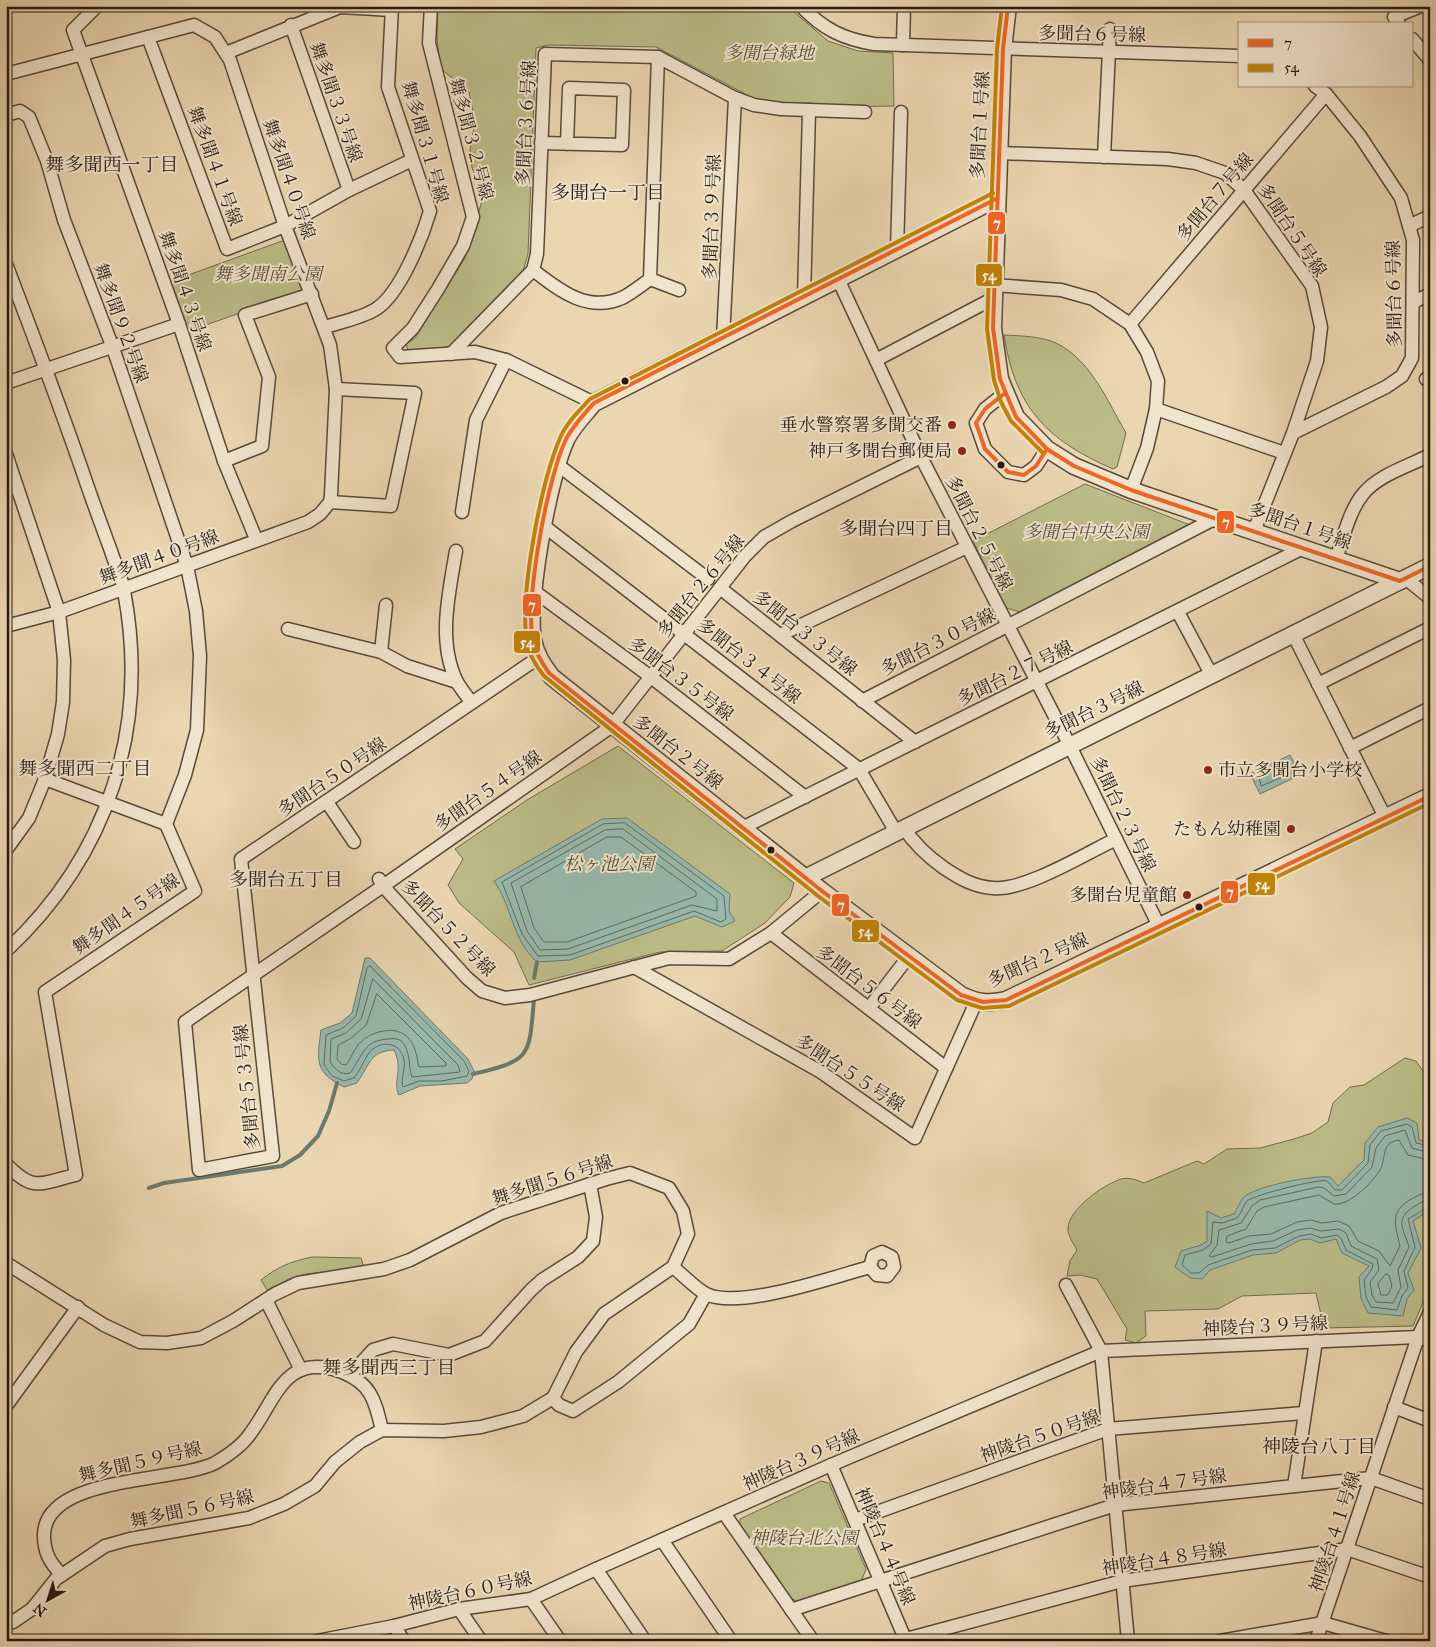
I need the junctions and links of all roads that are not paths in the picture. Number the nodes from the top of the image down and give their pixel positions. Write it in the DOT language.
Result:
graph roads {
  1 [pos="97,6"];
  2 [pos="431,6"];
  3 [pos="801,6"];
  4 [pos="904,6"];
  5 [pos="1008,6"];
  6 [pos="1421,6"];
  7 [pos="392,8"];
  8 [pos="1397,21"];
  9 [pos="291,25"];
  10 [pos="1110,29"];
  11 [pos="148,37"];
  12 [pos="1414,41"];
  13 [pos="903,45"];
  14 [pos="1003,50"];
  15 [pos="1110,52"];
  16 [pos="226,53"];
  17 [pos="83,54"];
  18 [pos="1238,56"];
  19 [pos="658,57"];
  20 [pos="1430,60"];
  21 [pos="6,74"];
  22 [pos="1321,90"];
  23 [pos="735,98"];
  24 [pos="809,110"];
  25 [pos="865,112"];
  26 [pos="901,112"];
  27 [pos="6,115"];
  28 [pos="541,143"];
  29 [pos="567,144"];
  30 [pos="999,153"];
  31 [pos="1104,156"];
  32 [pos="412,160"];
  33 [pos="349,190"];
  34 [pos="1244,190"];
  35 [pos="996,200"];
  36 [pos="1430,216"];
  37 [pos="286,226"];
  38 [pos="1409,226"];
  39 [pos="897,250"];
  40 [pos="6,264"];
  41 [pos="533,270"];
  42 [pos="650,279"];
  43 [pos="838,280"];
  44 [pos="679,290"];
  45 [pos="994,291"];
  46 [pos="312,294"];
  47 [pos="1430,294"];
  48 [pos="804,298"];
  49 [pos="1414,302"];
  50 [pos="179,324"];
  51 [pos="1130,324"];
  52 [pos="325,327"];
  53 [pos="723,338"];
  54 [pos="113,348"];
  55 [pos="451,354"];
  56 [pos="506,360"];
  57 [pos="876,360"];
  58 [pos="46,368"];
  59 [pos="6,383"];
  60 [pos="336,388"];
  61 [pos="1004,394"];
  62 [pos="594,403"];
  63 [pos="1156,409"];
  64 [pos="1293,433"];
  65 [pos="1047,448"];
  66 [pos="1284,453"];
  67 [pos="6,454"];
  68 [pos="1430,455"];
  69 [pos="921,456"];
  70 [pos="224,461"];
  71 [pos="558,465"];
  72 [pos="1131,490"];
  73 [pos="330,502"];
  74 [pos="462,512"];
  75 [pos="1216,518"];
  76 [pos="544,526"];
  77 [pos="1254,531"];
  78 [pos="256,539"];
  79 [pos="967,547"];
  80 [pos="1303,548"];
  81 [pos="456,551"];
  82 [pos="1336,559"];
  83 [pos="187,566"];
  84 [pos="1430,566"];
  85 [pos="708,579"];
  86 [pos="1403,580"];
  87 [pos="720,588"];
  88 [pos="124,589"];
  89 [pos="534,591"];
  90 [pos="1430,598"];
  91 [pos="386,605"];
  92 [pos="59,612"];
  93 [pos="1178,612"];
  94 [pos="6,626"];
  95 [pos="1007,626"];
  96 [pos="1430,628"];
  97 [pos="288,629"];
  98 [pos="685,633"];
  99 [pos="1293,634"];
  100 [pos="780,635"];
  101 [pos="381,652"];
  102 [pos="538,658"];
  103 [pos="1211,674"];
  104 [pos="650,676"];
  105 [pos="457,682"];
  106 [pos="1036,682"];
  107 [pos="1318,684"];
  108 [pos="862,701"];
  109 [pos="471,702"];
  110 [pos="1430,708"];
  111 [pos="612,726"];
  112 [pos="915,742"];
  113 [pos="1069,744"];
  114 [pos="1350,748"];
  115 [pos="860,769"];
  116 [pos="45,779"];
  117 [pos="1430,796"];
  118 [pos="805,797"];
  119 [pos="327,802"];
  120 [pos="108,803"];
  121 [pos="1385,817"];
  122 [pos="166,824"];
  123 [pos="742,828"];
  124 [pos="900,830"];
  125 [pos="1116,839"];
  126 [pos="354,842"];
  127 [pos="6,850"];
  128 [pos="807,877"];
  129 [pos="381,882"];
  130 [pos="822,892"];
  131 [pos="1159,926"];
  132 [pos="771,933"];
  133 [pos="6,950"];
  134 [pos="909,956"];
  135 [pos="634,967"];
  136 [pos="252,974"];
  137 [pos="976,1002"];
  138 [pos="869,1008"];
  139 [pos="185,1022"];
  140 [pos="946,1068"];
  141 [pos="6,1164"];
  142 [pos="590,1184"];
  143 [pos="6,1263"];
  144 [pos="673,1267"];
  145 [pos="870,1267"];
  146 [pos="1066,1285"];
  147 [pos="706,1294"];
  148 [pos="266,1300"];
  149 [pos="78,1307"];
  150 [pos="1430,1312"];
  151 [pos="1424,1339"];
  152 [pos="1316,1342"];
  153 [pos="1101,1351"];
  154 [pos="302,1370"];
  155 [pos="350,1376"];
  156 [pos="553,1398"];
  157 [pos="6,1406"];
  158 [pos="1394,1407"];
  159 [pos="1304,1413"];
  160 [pos="1430,1421"];
  161 [pos="1108,1429"];
  162 [pos="382,1430"];
  163 [pos="831,1465"];
  164 [pos="1371,1478"];
  165 [pos="1294,1486"];
  166 [pos="1430,1499"];
  167 [pos="1115,1505"];
  168 [pos="724,1513"];
  169 [pos="855,1520"];
  170 [pos="662,1540"];
  171 [pos="1347,1549"];
  172 [pos="596,1570"];
  173 [pos="62,1575"];
  174 [pos="1430,1577"];
  175 [pos="880,1580"];
  176 [pos="1122,1581"];
  177 [pos="531,1599"];
  178 [pos="458,1609"];
  179 [pos="791,1610"];
  180 [pos="6,1623"];
  181 [pos="1323,1623"];
  182 [pos="394,1626"];
  183 [pos="1256,1638"];
  184 [pos="322,1640"];
  185 [pos="906,1640"];
  186 [pos="404,1641"];
  187 [pos="481,1641"];
  188 [pos="560,1641"];
  189 [pos="646,1641"];
  190 [pos="731,1641"];
  191 [pos="813,1641"];
  192 [pos="1128,1641"];
  193 [pos="1220,1641"];
  194 [pos="1316,1641"];
  195 [pos="1386,1641"];
  1 -- 17 [label="street"];
  2 -- 55 [label="street, 舞多聞３２号線"];
  3 -- 13 [label="street, 多聞台６号線"];
  4 -- 13 [label="street"];
  5 -- 14 [label="street, 多聞台１号線"];
  6 -- 8 [label="street"];
  7 -- 9 [label="street"];
  7 -- 32 [label="street, 舞多聞３１号線"];
  9 -- 16 [label="street"];
  9 -- 33 [label="street, 舞多聞３３号線"];
  10 -- 15 [label="street"];
  11 -- 16 [label="street, 舞多聞４０号線"];
  11 -- 17 [label="street, 舞多聞４０号線"];
  11 -- 37 [label="street, 舞多聞４１号線"];
  12 -- 20 [label="street"];
  13 -- 14 [label="street, 多聞台６号線"];
  14 -- 15 [label="street, 多聞台６号線"];
  14 -- 30 [label="street, 多聞台１号線"];
  15 -- 18 [label="street, 多聞台６号線"];
  15 -- 31 [label="street"];
  16 -- 37 [label="street, 舞多聞４０号線"];
  17 -- 21 [label="street, 舞多聞４０号線"];
  17 -- 50 [label="street, 舞多聞４３号線"];
  19 -- 23 [label="street, 多聞台３６号線"];
  19 -- 28 [label="street, 多聞台３６号線"];
  19 -- 42 [label="street"];
  22 -- 34 [label="street, 多聞台７号線"];
  22 -- 38 [label="street, 多聞台６号線"];
  23 -- 24 [label="street, 多聞台３６号線"];
  23 -- 53 [label="street, 多聞台３９号線"];
  24 -- 25 [label="street, 多聞台３６号線"];
  24 -- 48 [label="street"];
  26 -- 39 [label="street"];
  27 -- 54 [label="street, 舞多聞９２号線"];
  28 -- 29 [label="street"];
  28 -- 41 [label="street, 多聞台３６号線"];
  29 -- 29 [label="street"];
  30 -- 31 [label="street, 多聞台５号線"];
  30 -- 35 [label="street, 多聞台１号線"];
  31 -- 34 [label="street, 多聞台５号線"];
  32 -- 33 [label="street"];
  32 -- 52 [label="street, 舞多聞３１号線"];
  33 -- 37 [label="street"];
  34 -- 51 [label="street, 多聞台７号線"];
  34 -- 64 [label="street, 多聞台５号線"];
  35 -- 39 [label="street, 多聞台２号線"];
  35 -- 45 [label="street, 多聞台１号線"];
  36 -- 38 [label="street"];
  37 -- 46 [label="street, 舞多聞４０号線"];
  38 -- 49 [label="street, 多聞台６号線"];
  39 -- 43 [label="street, 多聞台２号線"];
  40 -- 58 [label="street"];
  41 -- 42 [label="street"];
  41 -- 55 [label="street"];
  42 -- 44 [label="street"];
  43 -- 48 [label="street, 多聞台２号線"];
  43 -- 57 [label="street, 多聞台２５号線"];
  45 -- 51 [label="street"];
  45 -- 57 [label="street"];
  45 -- 61 [label="street, 多聞台１号線"];
  46 -- 52 [label="street, 舞多聞４０号線"];
  46 -- 70 [label="street"];
  47 -- 49 [label="street"];
  48 -- 53 [label="street, 多聞台２号線"];
  49 -- 64 [label="street, 多聞台６号線"];
  50 -- 54 [label="street"];
  50 -- 70 [label="street, 舞多聞４３号線"];
  51 -- 63 [label="street"];
  52 -- 60 [label="street, 舞多聞４０号線"];
  53 -- 62 [label="street, 多聞台２号線"];
  54 -- 58 [label="street"];
  54 -- 83 [label="street, 舞多聞９２号線"];
  55 -- 56 [label="street"];
  56 -- 62 [label="street"];
  56 -- 74 [label="street"];
  57 -- 69 [label="street, 多聞台２５号線"];
  58 -- 59 [label="street"];
  58 -- 88 [label="street"];
  60 -- 73 [label="street, 舞多聞４０号線"];
  60 -- 73 [label="street"];
  61 -- 65 [label="street, 多聞台１号線"];
  61 -- 65 [label="street"];
  62 -- 71 [label="street, 多聞台２号線"];
  63 -- 66 [label="street"];
  63 -- 72 [label="street"];
  64 -- 66 [label="street, 多聞台５号線"];
  65 -- 72 [label="street, 多聞台１号線"];
  66 -- 77 [label="street, 多聞台５号線"];
  67 -- 92 [label="street"];
  68 -- 82 [label="street"];
  69 -- 79 [label="street, 多聞台２５号線"];
  69 -- 87 [label="street, 多聞台２６号線"];
  70 -- 78 [label="street, 舞多聞４３号線"];
  71 -- 76 [label="street, 多聞台２号線"];
  71 -- 85 [label="street"];
  72 -- 75 [label="street, 多聞台１号線"];
  73 -- 78 [label="street, 舞多聞４０号線"];
  75 -- 77 [label="street, 多聞台１号線"];
  75 -- 95 [label="street, 多聞台３０号線"];
  76 -- 89 [label="street, 多聞台２号線"];
  76 -- 98 [label="street, 多聞台３４号線"];
  77 -- 80 [label="street, 多聞台１号線"];
  78 -- 83 [label="street, 舞多聞４０号線"];
  79 -- 95 [label="street, 多聞台２５号線"];
  79 -- 100 [label="street"];
  80 -- 82 [label="street, 多聞台１号線"];
  80 -- 93 [label="street, 多聞台２７号線"];
  81 -- 105 [label="street"];
  82 -- 86 [label="street, 多聞台１号線"];
  83 -- 88 [label="street, 舞多聞４０号線"];
  83 -- 122 [label="street"];
  84 -- 86 [label="street"];
  86 -- 90 [label="street"];
  86 -- 99 [label="street, 多聞台３号線"];
  87 -- 98 [label="street, 多聞台２６号線"];
  87 -- 100 [label="street, 多聞台３３号線"];
  88 -- 92 [label="street, 舞多聞４０号線"];
  88 -- 120 [label="street"];
  89 -- 102 [label="street, 多聞台２号線"];
  89 -- 104 [label="street, 多聞台３５号線"];
  91 -- 101 [label="street"];
  92 -- 94 [label="street, 舞多聞４０号線"];
  92 -- 116 [label="street"];
  93 -- 103 [label="street"];
  93 -- 106 [label="street, 多聞台２７号線"];
  95 -- 106 [label="street, 多聞台２５号線"];
  95 -- 108 [label="street, 多聞台３０号線"];
  96 -- 107 [label="street"];
  97 -- 101 [label="street"];
  98 -- 104 [label="street, 多聞台２６号線"];
  98 -- 115 [label="street, 多聞台３４号線"];
  99 -- 103 [label="street, 多聞台３号線"];
  99 -- 107 [label="street"];
  100 -- 108 [label="street, 多聞台３３号線"];
  101 -- 105 [label="street"];
  102 -- 109 [label="street, 多聞台５０号線"];
  102 -- 111 [label="street, 多聞台２号線"];
  103 -- 113 [label="street, 多聞台３号線"];
  104 -- 111 [label="street, 多聞台２６号線"];
  104 -- 118 [label="street, 多聞台３５号線"];
  105 -- 109 [label="street"];
  106 -- 112 [label="street, 多聞台２７号線"];
  106 -- 113 [label="street, 多聞台２５号線"];
  107 -- 114 [label="street"];
  108 -- 112 [label="street, 多聞台３３号線"];
  109 -- 119 [label="street, 多聞台５０号線"];
  110 -- 114 [label="street"];
  111 -- 123 [label="street, 多聞台２号線"];
  111 -- 129 [label="street, 多聞台５４号線"];
  112 -- 115 [label="street, 多聞台２７号線"];
  113 -- 124 [label="street, 多聞台３号線"];
  113 -- 125 [label="street, 多聞台２３号線"];
  114 -- 121 [label="street"];
  115 -- 118 [label="street, 多聞台２７号線"];
  115 -- 124 [label="street"];
  116 -- 120 [label="street"];
  116 -- 127 [label="street"];
  117 -- 121 [label="street, 多聞台２号線"];
  118 -- 123 [label="street, 多聞台２７号線"];
  119 -- 126 [label="street"];
  119 -- 136 [label="street, 多聞台５０号線"];
  120 -- 122 [label="street"];
  120 -- 133 [label="street"];
  121 -- 131 [label="street, 多聞台２号線"];
  122 -- 141 [label="street, 舞多聞４５号線"];
  123 -- 128 [label="street, 多聞台２号線"];
  124 -- 125 [label="street"];
  124 -- 128 [label="street, 多聞台３号線"];
  125 -- 131 [label="street, 多聞台２３号線"];
  128 -- 130 [label="street, 多聞台２号線"];
  129 -- 135 [label="street, 多聞台５２号線"];
  129 -- 136 [label="street, 多聞台５２号線"];
  130 -- 132 [label="street, 多聞台５２号線"];
  130 -- 134 [label="street, 多聞台２号線"];
  131 -- 137 [label="street, 多聞台２号線"];
  132 -- 135 [label="street, 多聞台５２号線"];
  132 -- 138 [label="street, 多聞台５６号線"];
  134 -- 137 [label="street, 多聞台２号線"];
  134 -- 138 [label="street"];
  135 -- 140 [label="street, 多聞台５５号線"];
  136 -- 139 [label="street, 多聞台５２号線"];
  136 -- 139 [label="street, 多聞台５３号線"];
  137 -- 140 [label="street, 多聞台５５号線"];
  138 -- 140 [label="street, 多聞台５６号線"];
  142 -- 144 [label="street, 舞多聞５６号線"];
  142 -- 148 [label="street, 舞多聞５６号線"];
  142 -- 155 [label="street"];
  143 -- 149 [label="street, 舞多聞５６号線"];
  144 -- 147 [label="street"];
  144 -- 156 [label="street"];
  145 -- 147 [label="street"];
  146 -- 153 [label="street"];
  147 -- 156 [label="street"];
  148 -- 149 [label="street, 舞多聞５６号線"];
  148 -- 154 [label="street"];
  149 -- 157 [label="street"];
  150 -- 151 [label="street, 神陵台４１号線"];
  151 -- 152 [label="street, 神陵台３９号線"];
  151 -- 158 [label="street, 神陵台４１号線"];
  152 -- 153 [label="street, 神陵台３９号線"];
  152 -- 159 [label="street"];
  153 -- 161 [label="street"];
  153 -- 163 [label="street, 神陵台３９号線"];
  154 -- 155 [label="street, 舞多聞５９号線"];
  154 -- 173 [label="street, 舞多聞５９号線"];
  155 -- 162 [label="street, 舞多聞５９号線"];
  156 -- 162 [label="street"];
  158 -- 160 [label="street"];
  158 -- 164 [label="street, 神陵台４１号線"];
  159 -- 161 [label="street, 神陵台５０号線"];
  159 -- 165 [label="street"];
  161 -- 167 [label="street"];
  161 -- 169 [label="street, 神陵台５０号線"];
  162 -- 173 [label="street, 舞多聞５６号線"];
  163 -- 168 [label="street, 神陵台３９号線"];
  163 -- 169 [label="street, 神陵台４４号線"];
  164 -- 165 [label="street, 神陵台４７号線"];
  164 -- 166 [label="street, 神陵台４７号線"];
  164 -- 171 [label="street, 神陵台４１号線"];
  165 -- 167 [label="street, 神陵台４７号線"];
  167 -- 175 [label="street, 神陵台４７号線"];
  167 -- 176 [label="street"];
  168 -- 170 [label="street, 神陵台３９号線"];
  168 -- 179 [label="street"];
  169 -- 175 [label="street, 神陵台４４号線"];
  170 -- 172 [label="street, 神陵台３９号線"];
  170 -- 190 [label="street"];
  171 -- 174 [label="street, 神陵台４８号線"];
  171 -- 176 [label="street, 神陵台４８号線"];
  171 -- 181 [label="street, 神陵台４１号線"];
  172 -- 177 [label="street, 神陵台６０号線"];
  172 -- 189 [label="street"];
  173 -- 180 [label="street, 舞多聞５６号線"];
  175 -- 179 [label="street, 神陵台４７号線"];
  175 -- 185 [label="street, 神陵台４４号線"];
  176 -- 185 [label="street, 神陵台４８号線"];
  176 -- 192 [label="street"];
  177 -- 178 [label="street, 神陵台６０号線"];
  177 -- 188 [label="street"];
  178 -- 182 [label="street, 神陵台６０号線"];
  178 -- 187 [label="street"];
  179 -- 191 [label="street"];
  181 -- 183 [label="street"];
  181 -- 194 [label="street, 神陵台４１号線"];
  181 -- 195 [label="street"];
  182 -- 184 [label="street, 神陵台６０号線"];
  182 -- 186 [label="street"];
  183 -- 193 [label="street"];
}
